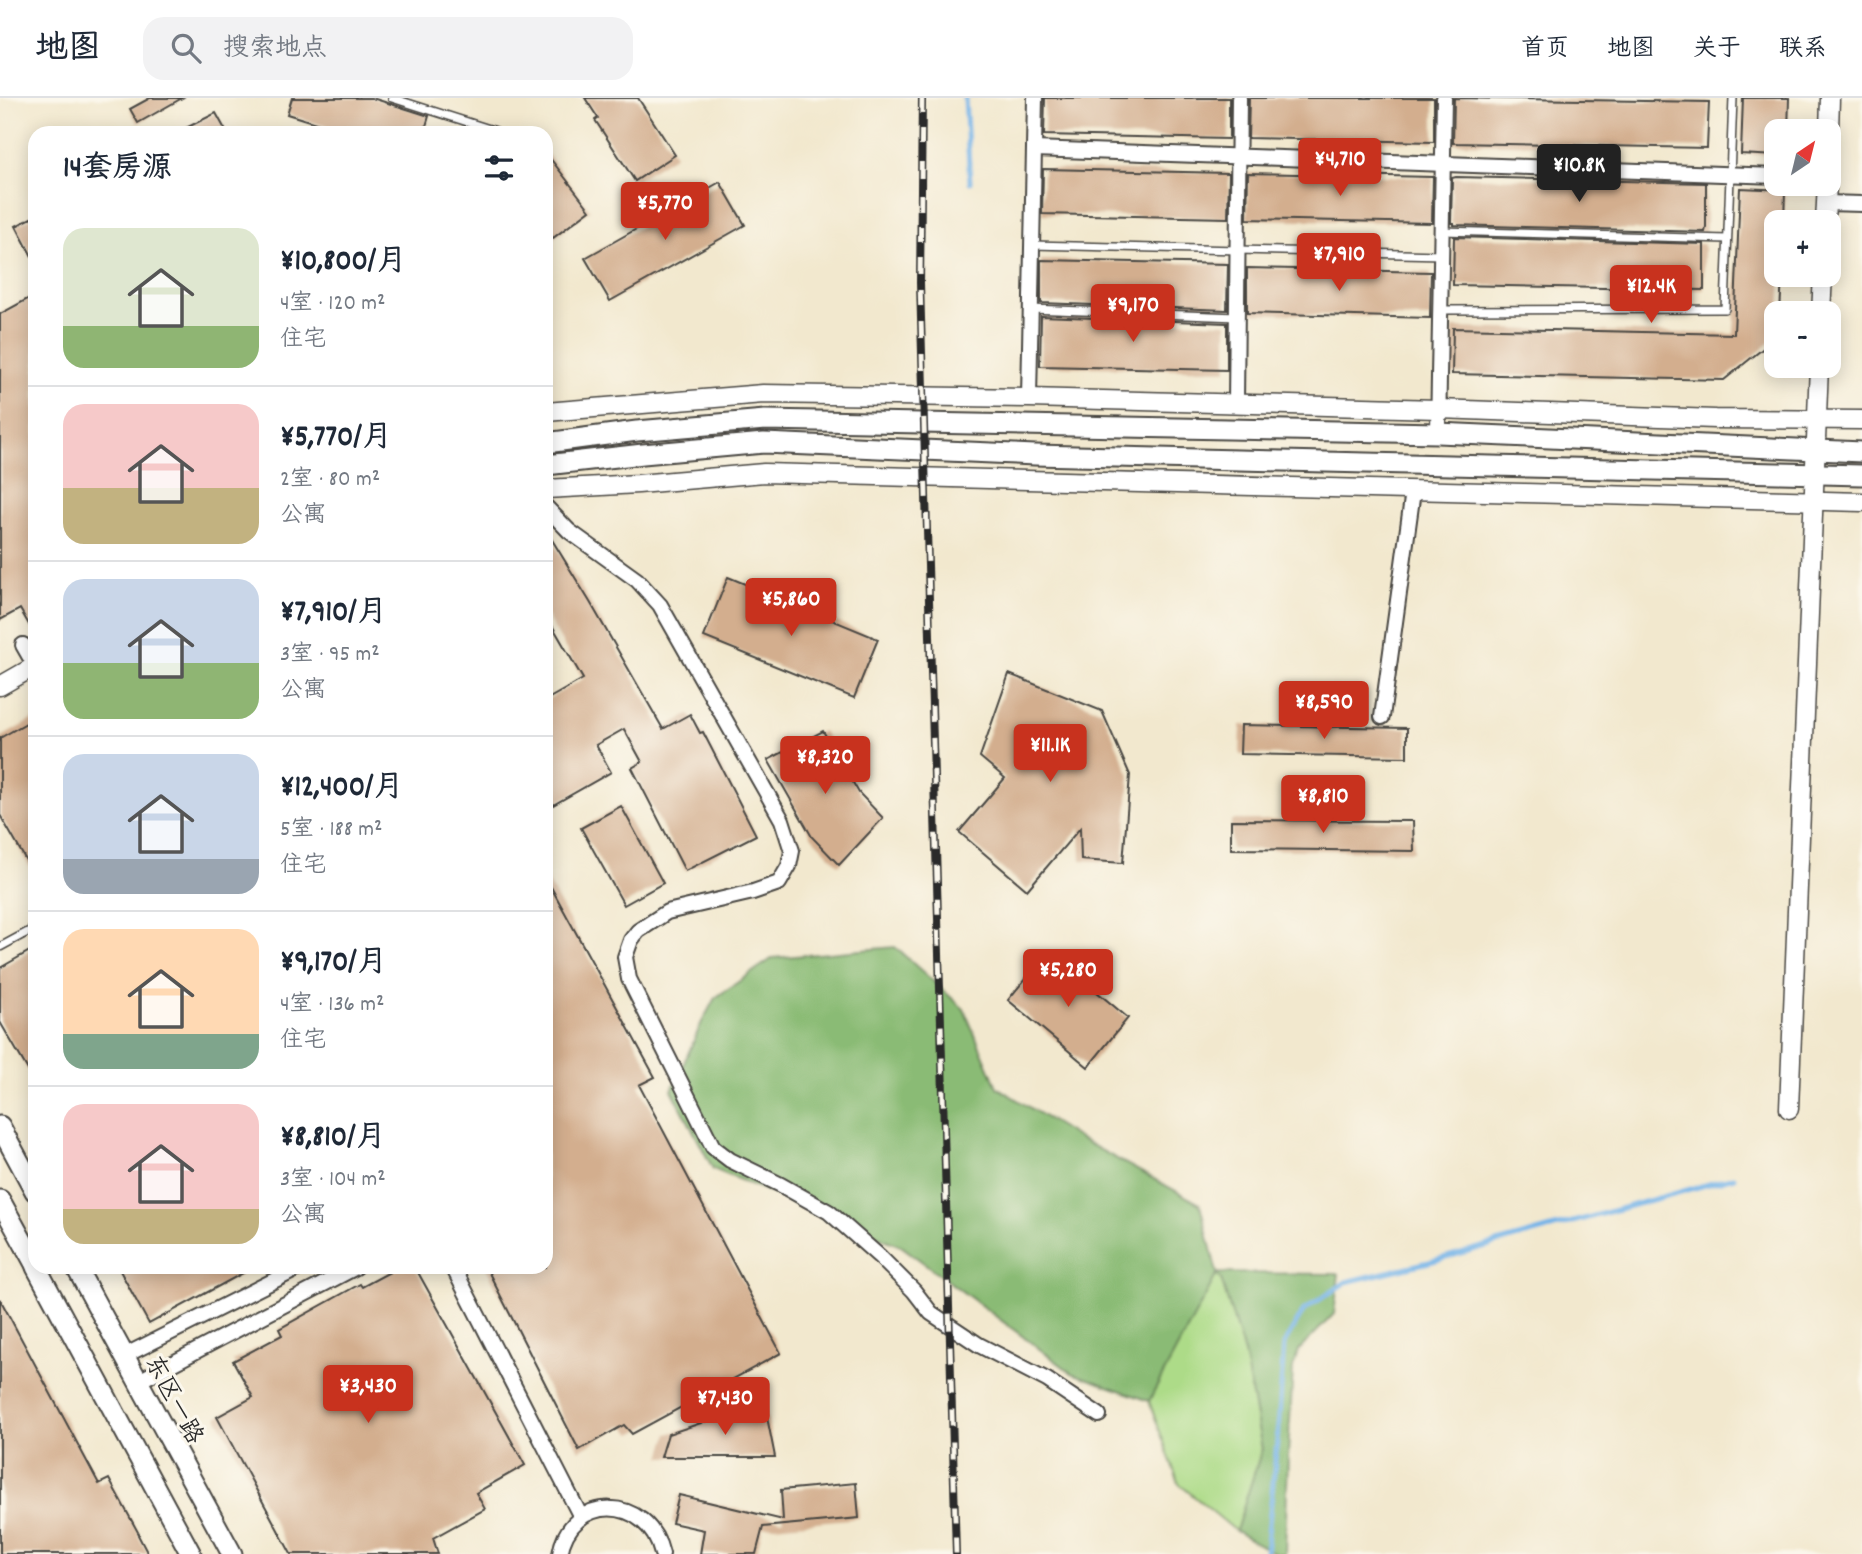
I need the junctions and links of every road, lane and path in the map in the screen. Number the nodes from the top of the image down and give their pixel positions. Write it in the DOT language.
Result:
graph roads {
  1 [pos="392,98"];
  2 [pos="1035,98"];
  3 [pos="1239,98"];
  4 [pos="1444,98"];
  5 [pos="1732,98"];
  6 [pos="1830,98"];
  7 [pos="1829,119"];
  8 [pos="480,126"];
  9 [pos="1034,149"];
  10 [pos="1239,156"];
  11 [pos="1443,163"];
  12 [pos="1730,174"];
  13 [pos="1764,175"];
  14 [pos="1826,196"];
  15 [pos="1826,203"];
  16 [pos="1862,204"];
  17 [pos="1826,210"];
  18 [pos="1441,231"];
  19 [pos="1727,239"];
  20 [pos="1032,245"];
  21 [pos="1238,250"];
  22 [pos="1441,255"];
  23 [pos="1031,309"];
  24 [pos="1440,310"];
  25 [pos="1237,317"];
  26 [pos="1819,378"];
  27 [pos="1029,398"];
  28 [pos="1236,404"];
  29 [pos="1438,409"];
  30 [pos="553,411"];
  31 [pos="1817,419"];
  32 [pos="1862,420"];
  33 [pos="1438,432"];
  34 [pos="553,442"];
  35 [pos="1816,451"];
  36 [pos="1862,452"];
  37 [pos="553,464"];
  38 [pos="1815,474"];
  39 [pos="1862,475"];
  40 [pos="553,489"];
  41 [pos="1413,491"];
  42 [pos="1814,501"];
  43 [pos="1862,502"];
  44 [pos="553,514"];
  45 [pos="23,645"];
  46 [pos="28,654"];
  47 [pos="28,670"];
  48 [pos="0,686"];
  49 [pos="1382,717"];
  50 [pos="28,932"];
  51 [pos="0,947"];
  52 [pos="1789,1109"];
  53 [pos="0,1126"];
  54 [pos="28,1178"];
  55 [pos="0,1200"];
  56 [pos="28,1251"];
  57 [pos="40,1274"];
  58 [pos="80,1274"];
  59 [pos="287,1274"];
  60 [pos="343,1274"];
  61 [pos="457,1274"];
  62 [pos="98,1309"];
  63 [pos="68,1326"];
  64 [pos="124,1356"];
  65 [pos="137,1382"];
  66 [pos="1099,1415"];
  67 [pos="581,1517"];
  68 [pos="191,1554"];
  69 [pos="232,1554"];
  70 [pos="560,1554"];
  71 [pos="662,1554"];
  1 -- 8 [label="lane"];
  2 -- 9 [label="street"];
  3 -- 10 [label="street"];
  4 -- 11 [label="street"];
  5 -- 12 [label="lane"];
  6 -- 7 [label="street"];
  9 -- 10 [label="street"];
  9 -- 20 [label="street"];
  10 -- 11 [label="street"];
  10 -- 21 [label="street"];
  11 -- 12 [label="street"];
  11 -- 18 [label="street"];
  12 -- 13 [label="street"];
  12 -- 19 [label="lane"];
  14 -- 15 [label="street"];
  15 -- 16 [label="street"];
  15 -- 17 [label="street"];
  18 -- 19 [label="lane"];
  18 -- 22 [label="street"];
  19 -- 24 [label="lane"];
  20 -- 21 [label="lane"];
  20 -- 23 [label="street"];
  21 -- 22 [label="lane"];
  21 -- 25 [label="street"];
  22 -- 24 [label="street"];
  23 -- 25 [label="lane"];
  23 -- 27 [label="street"];
  24 -- 29 [label="street"];
  25 -- 28 [label="street"];
  26 -- 31 [label="street"];
  27 -- 28 [label="street"];
  27 -- 30 [label="street"];
  28 -- 29 [label="street"];
  29 -- 31 [label="street"];
  29 -- 33 [label="street"];
  31 -- 32 [label="street"];
  31 -- 35 [label="street"];
  33 -- 34 [label="main road"];
  33 -- 35 [label="main road"];
  35 -- 36 [label="main road"];
  35 -- 38 [label="street"];
  37 -- 38 [label="main road"];
  38 -- 39 [label="main road"];
  38 -- 42 [label="street"];
  40 -- 41 [label="street"];
  41 -- 42 [label="street"];
  41 -- 49 [label="street"];
  42 -- 43 [label="street"];
  42 -- 52 [label="street"];
  44 -- 66 [label="street"];
  45 -- 46 [label="street"];
  47 -- 48 [label="street"];
  50 -- 51 [label="lane"];
  53 -- 54 [label="main road"];
  55 -- 56 [label="main road"];
  57 -- 63 [label="main road"];
  58 -- 62 [label="main road, 东区一路"];
  59 -- 64 [label="street"];
  60 -- 65 [label="street"];
  61 -- 67 [label="street"];
  62 -- 63 [label="main road"];
  62 -- 64 [label="main road, 东区一路"];
  63 -- 68 [label="main road"];
  64 -- 65 [label="main road, 东区一路"];
  65 -- 69 [label="main road, 东区一路"];
  67 -- 70 [label="street"];
  67 -- 71 [label="street"];
}
